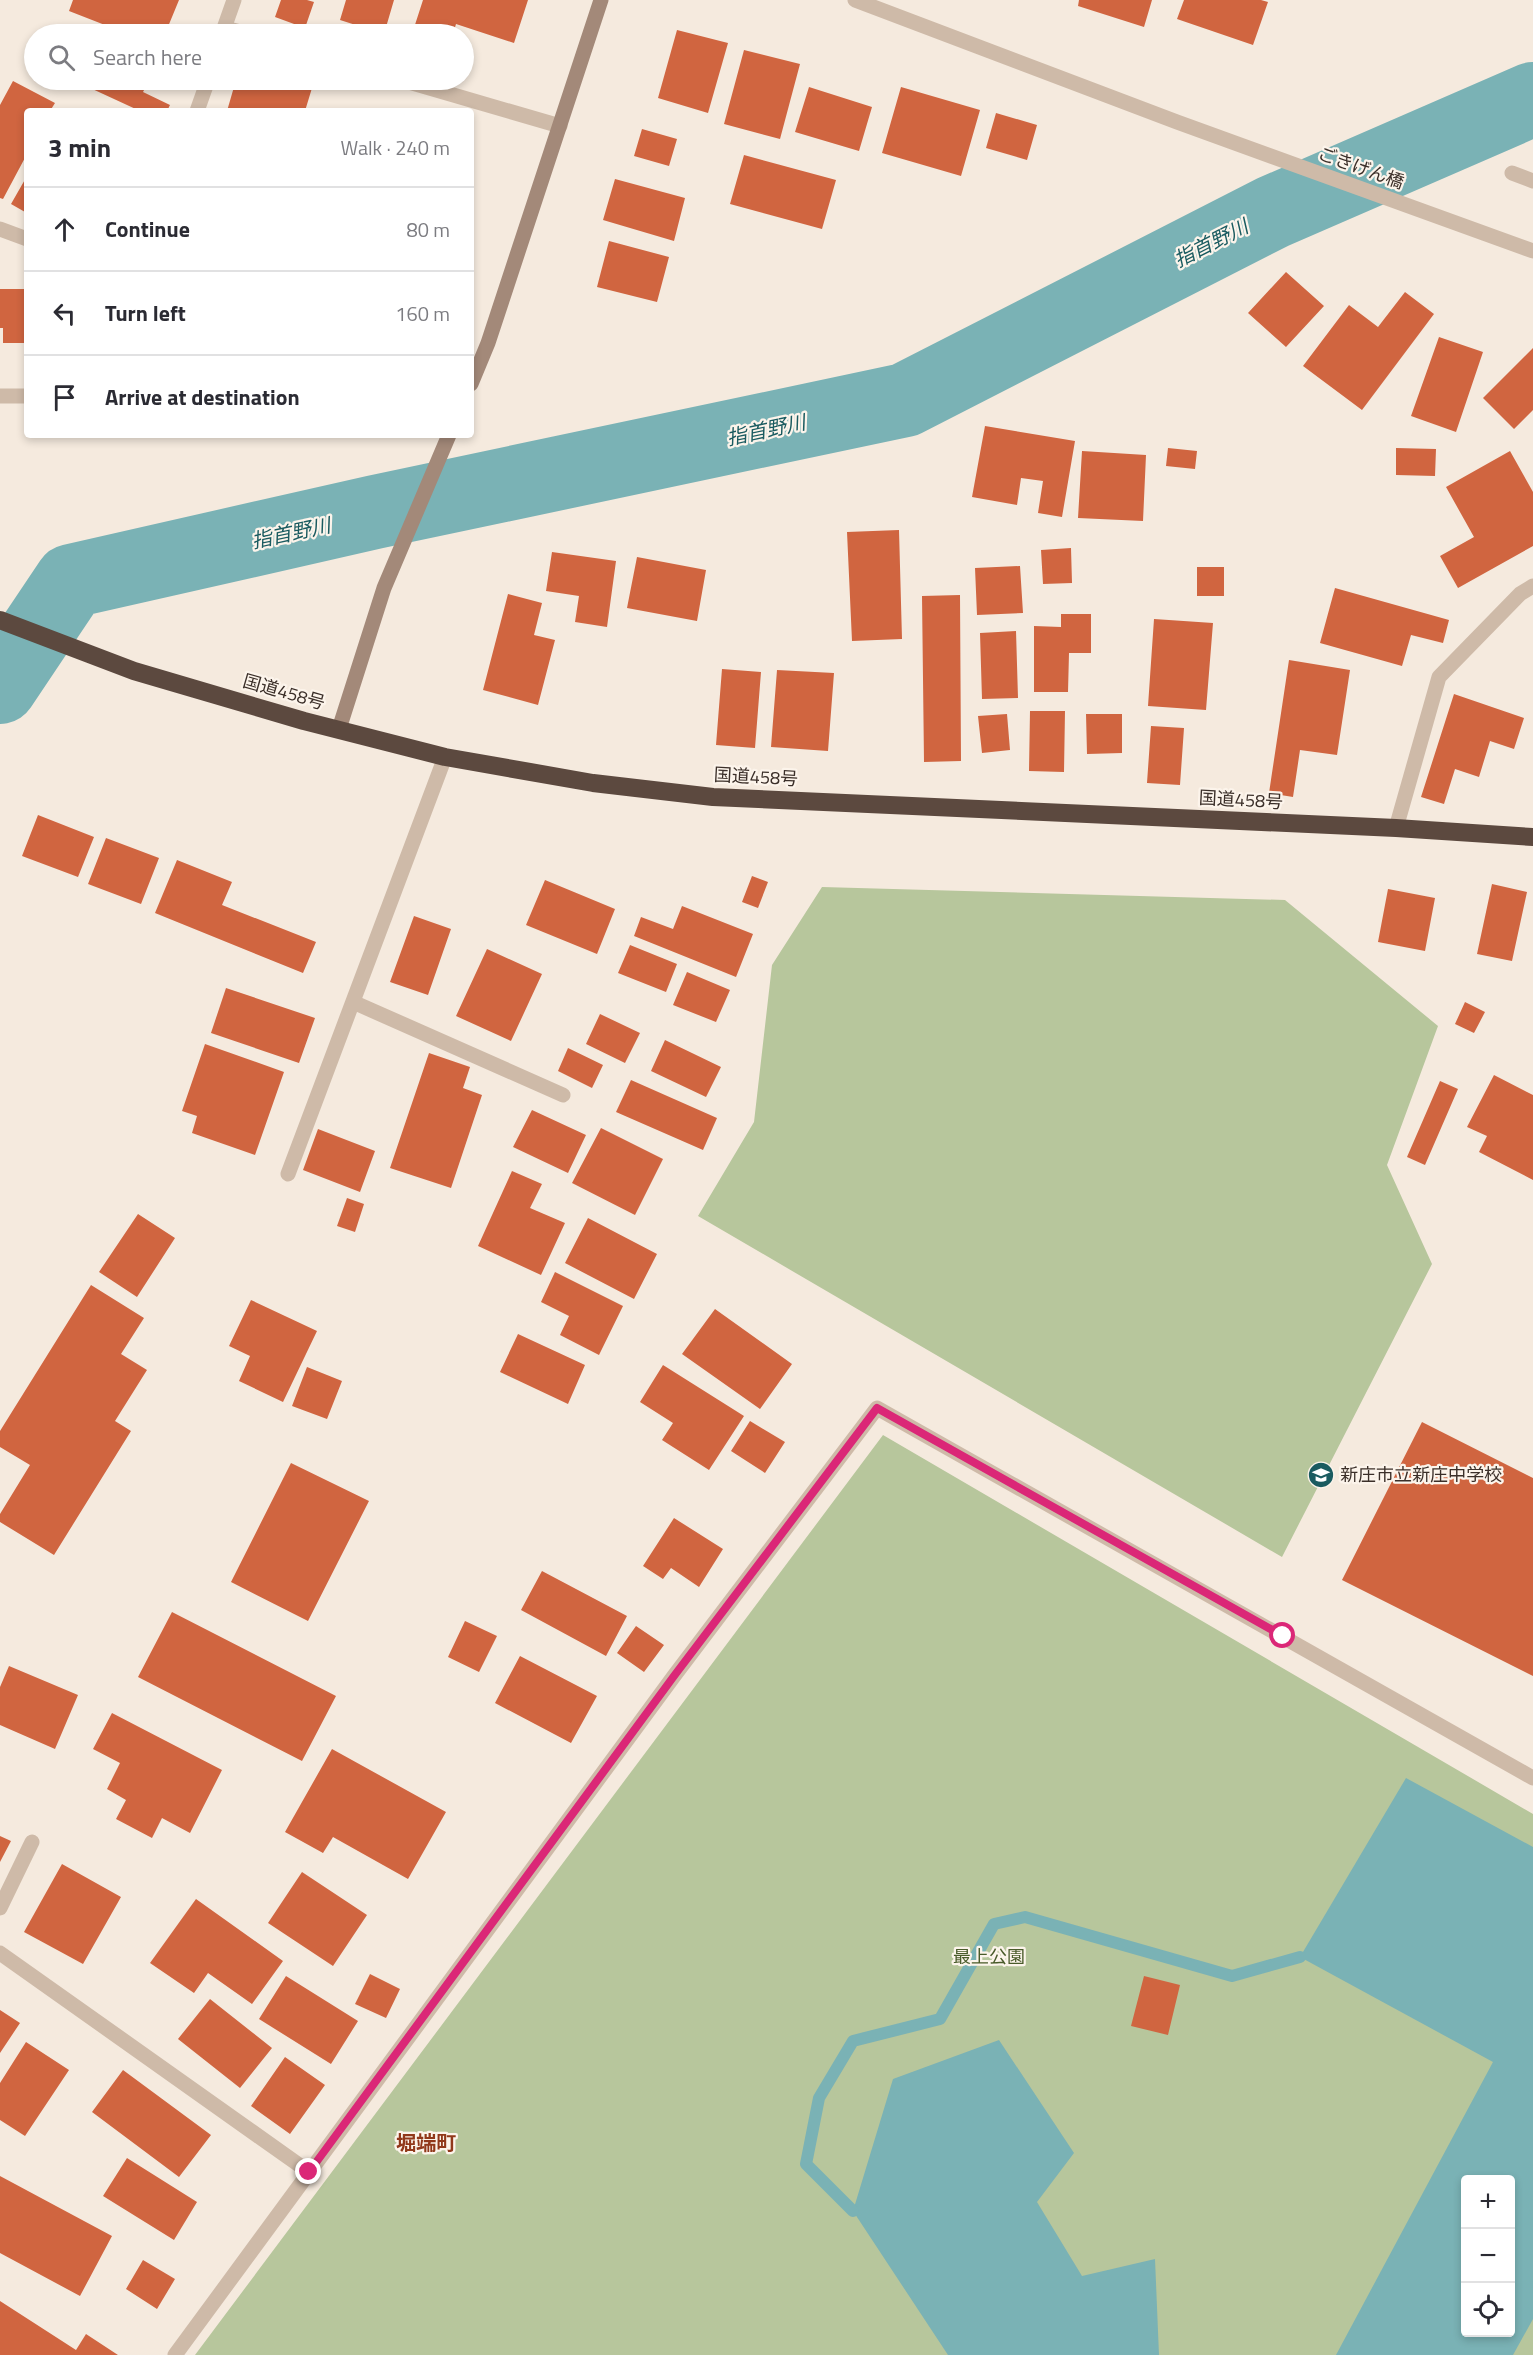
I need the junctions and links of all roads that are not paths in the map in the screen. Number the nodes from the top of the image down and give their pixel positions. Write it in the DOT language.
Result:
graph roads {
  1 [pos="234,0"];
  2 [pos="601,0"];
  3 [pos="855,0"];
  4 [pos="226,24"];
  5 [pos="204,90"];
  6 [pos="436,90"];
  7 [pos="198,108"];
  8 [pos="560,126"];
  9 [pos="1512,173"];
  10 [pos="1533,181"];
  11 [pos="0,229"];
  12 [pos="24,238"];
  13 [pos="1533,251"];
  14 [pos="474,377"];
  15 [pos="0,396"];
  16 [pos="24,396"];
  17 [pos="448,438"];
  18 [pos="1533,586"];
  19 [pos="0,620"];
  20 [pos="339,729"];
  21 [pos="445,757"];
  22 [pos="1396,828"];
  23 [pos="1533,837"];
  24 [pos="352,1002"];
  25 [pos="564,1095"];
  26 [pos="288,1173"];
  27 [pos="1533,1778"];
  28 [pos="32,1842"];
  29 [pos="0,1908"];
  30 [pos="0,1953"];
  31 [pos="309,2172"];
  32 [pos="175,2355"];
  1 -- 4 [label="street"];
  2 -- 8 [label="street"];
  3 -- 13 [label="street, ごきげん橋"];
  5 -- 7 [label="street"];
  6 -- 8 [label="street"];
  8 -- 14 [label="street"];
  9 -- 10 [label="street"];
  11 -- 12 [label="street"];
  15 -- 16 [label="street"];
  17 -- 20 [label="street"];
  18 -- 22 [label="street"];
  19 -- 20 [label="highway, 国道458号"];
  20 -- 21 [label="highway, 国道458号"];
  21 -- 22 [label="highway, 国道458号"];
  21 -- 24 [label="street"];
  22 -- 23 [label="highway, 国道458号"];
  24 -- 25 [label="street"];
  24 -- 26 [label="street"];
  27 -- 31 [label="street"];
  28 -- 29 [label="street"];
  30 -- 31 [label="street"];
  31 -- 32 [label="street"];
}
